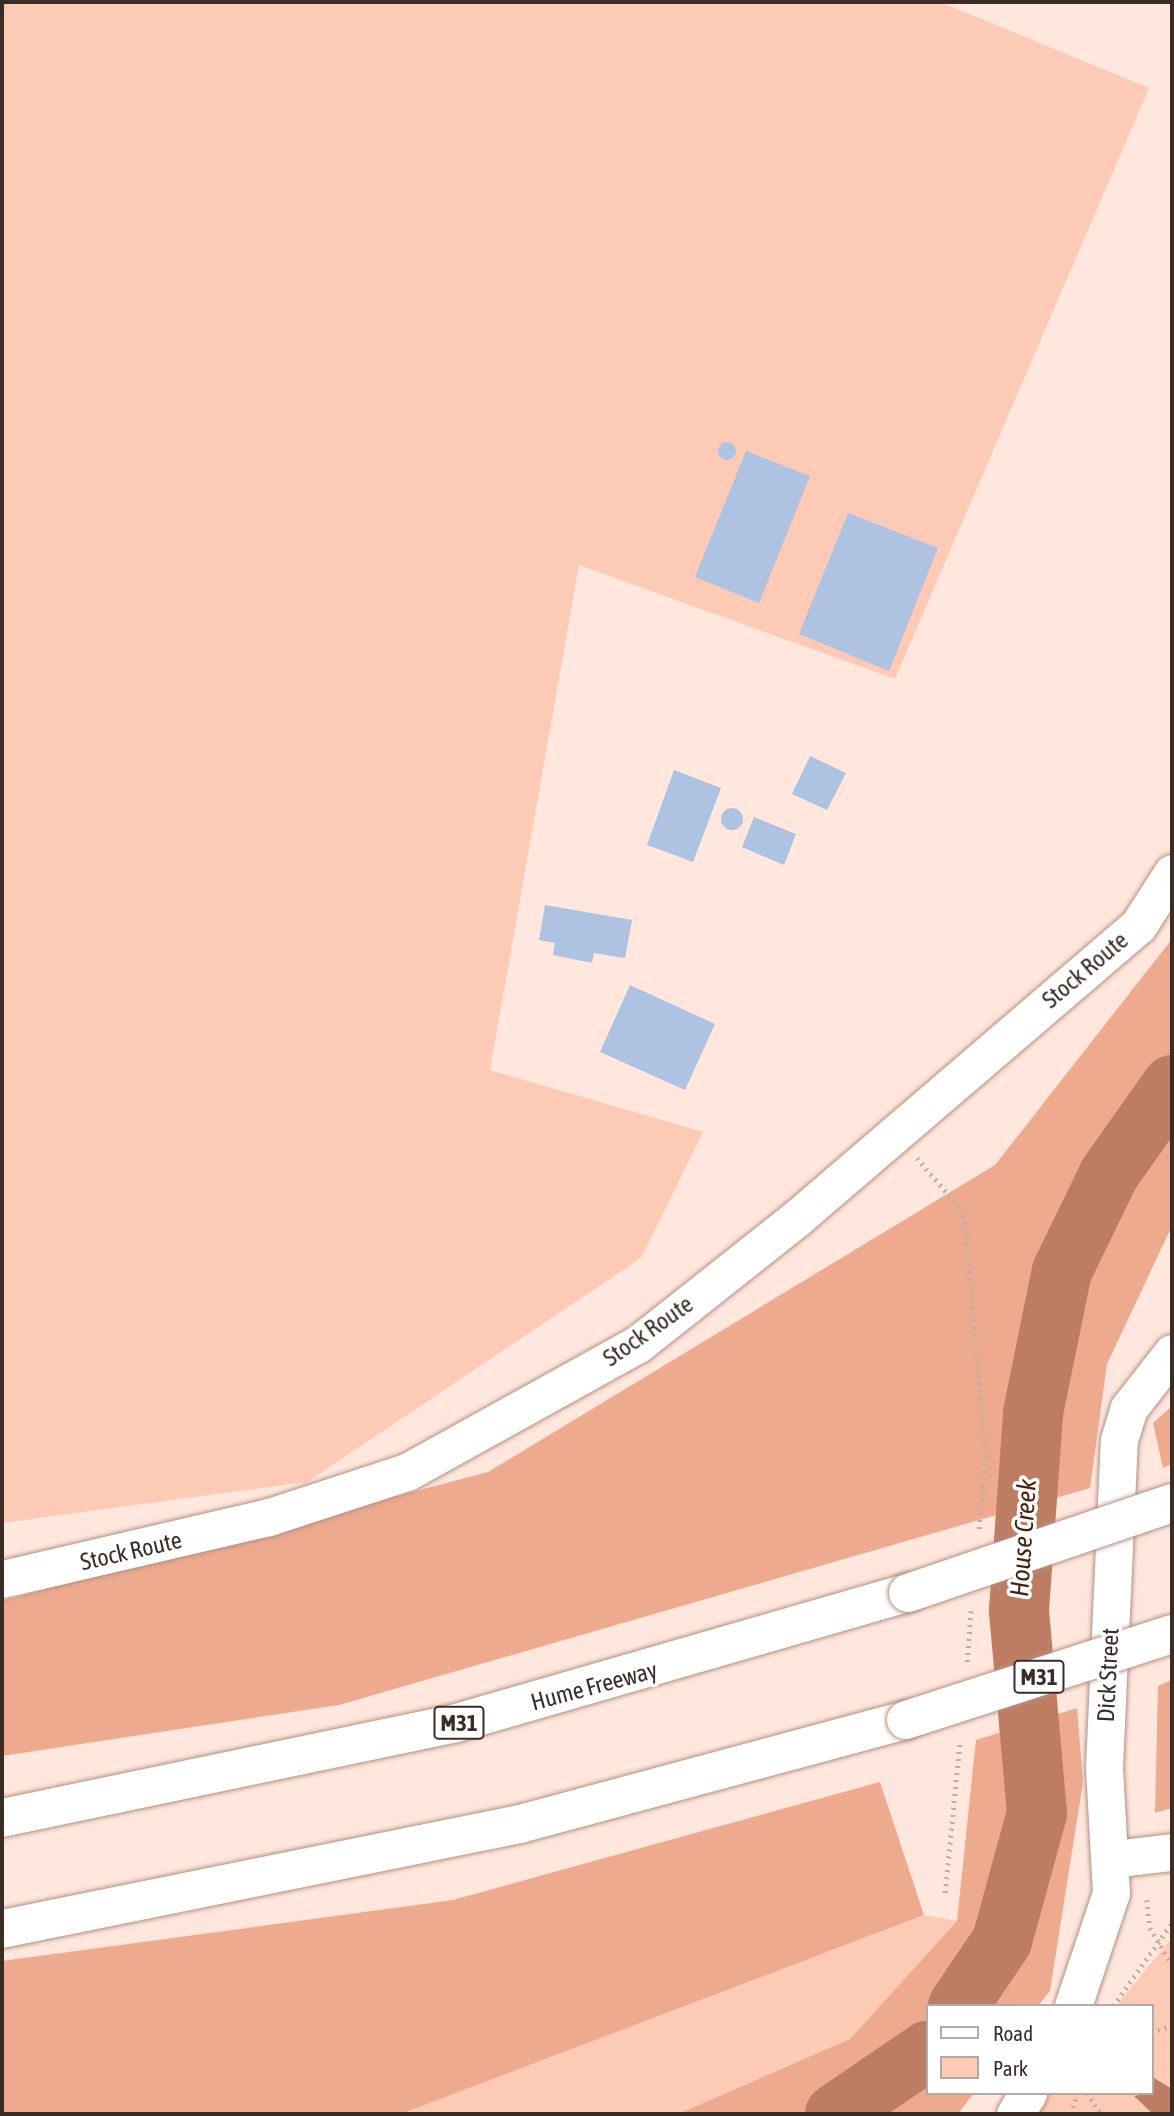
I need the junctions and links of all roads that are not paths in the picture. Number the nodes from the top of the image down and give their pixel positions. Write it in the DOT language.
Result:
graph roads {
  1 [pos="1172,873"];
  2 [pos="1172,1353"];
  3 [pos="1172,1503"];
  4 [pos="2,1579"];
  5 [pos="1172,1634"];
  6 [pos="2,1818"];
  7 [pos="1172,1852"];
  8 [pos="1112,1859"];
  9 [pos="2,1929"];
  10 [pos="1074,2004"];
  11 [pos="1027,2095"];
  12 [pos="1014,2114"];
  1 -- 4 [label="street, Stock Route"];
  2 -- 8 [label="street, Dick Street"];
  3 -- 6 [label="highway, Hume Freeway / M31, bridge"];
  5 -- 9 [label="highway, M31, bridge"];
  7 -- 8 [label="street"];
  8 -- 10 [label="street, Dick Street"];
  11 -- 12 [label="street"];
}
